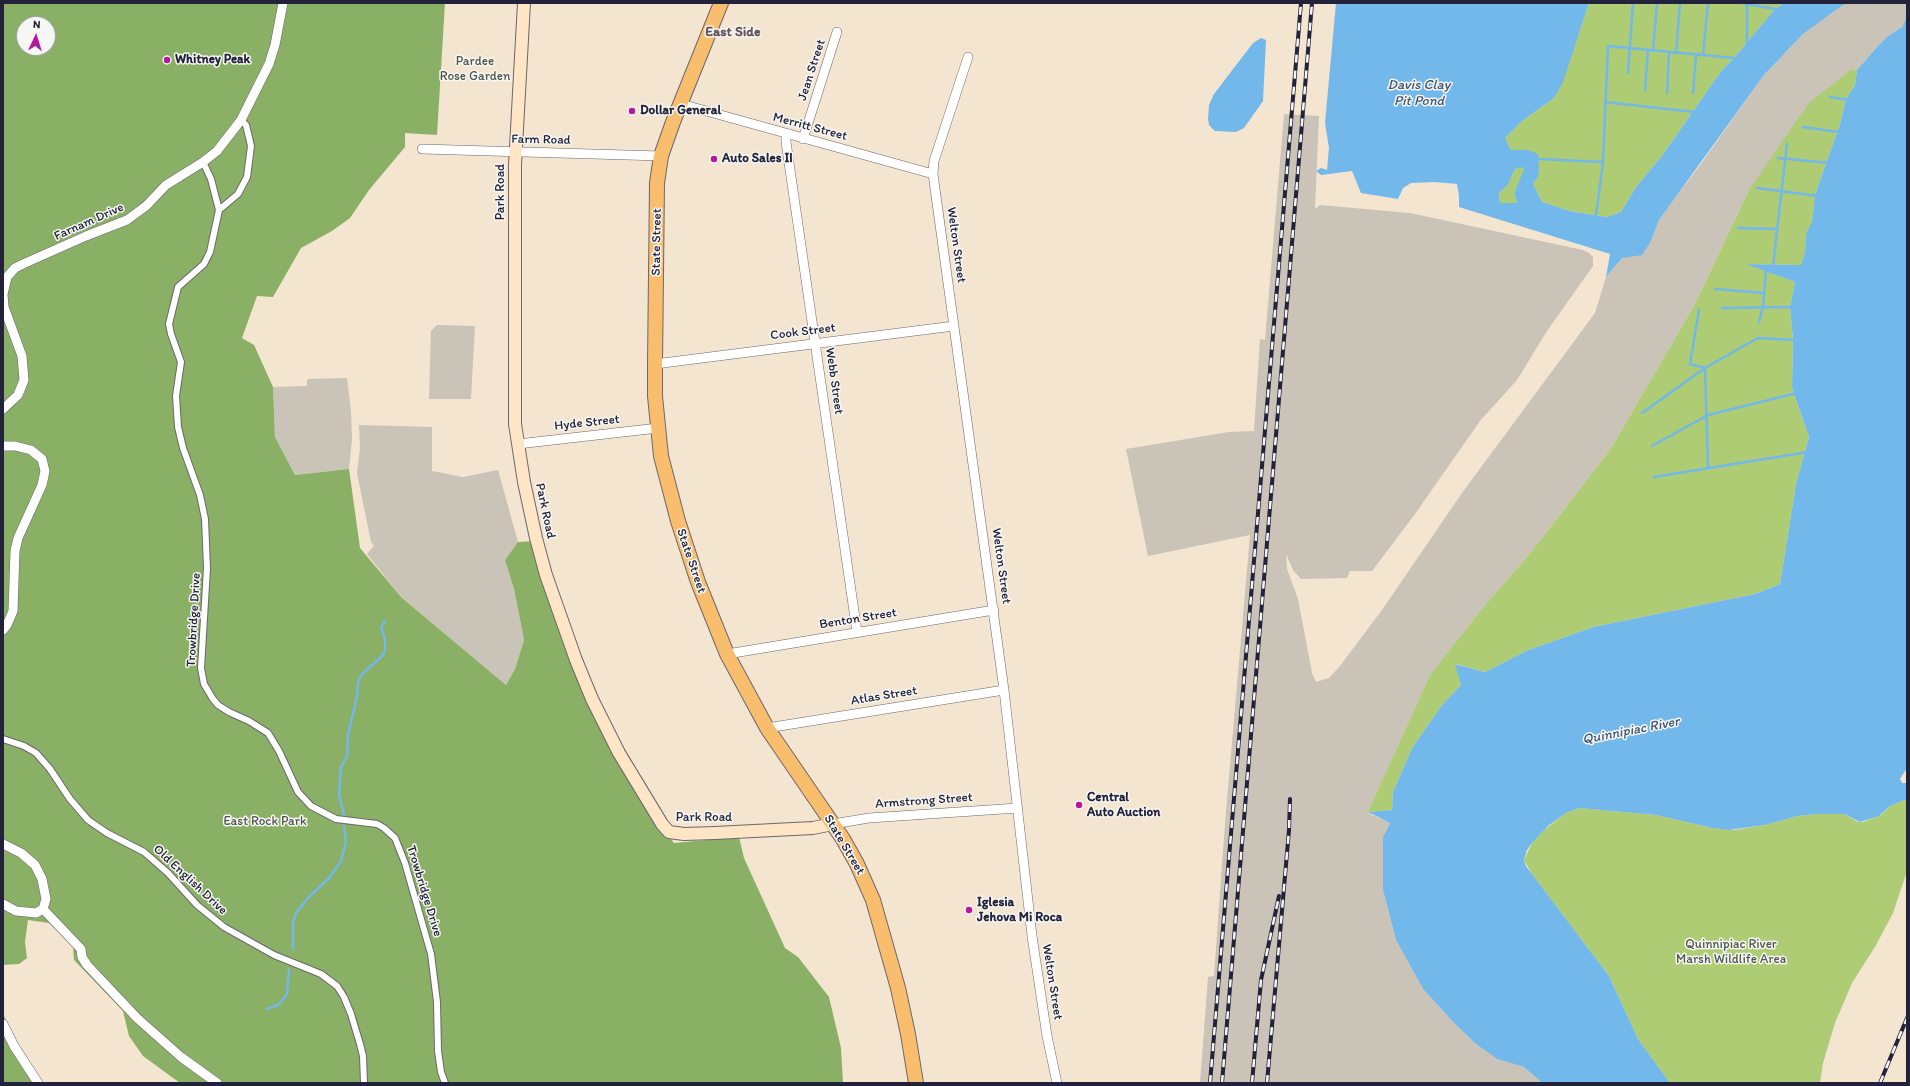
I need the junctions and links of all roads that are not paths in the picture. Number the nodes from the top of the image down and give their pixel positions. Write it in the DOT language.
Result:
graph roads {
  1 [pos="283,3"];
  2 [pos="524,3"];
  3 [pos="721,3"];
  4 [pos="837,32"];
  5 [pos="968,57"];
  6 [pos="681,104"];
  7 [pos="241,120"];
  8 [pos="786,134"];
  9 [pos="803,139"];
  10 [pos="422,149"];
  11 [pos="516,152"];
  12 [pos="661,156"];
  13 [pos="203,162"];
  14 [pos="933,174"];
  15 [pos="219,210"];
  16 [pos="954,326"];
  17 [pos="816,343"];
  18 [pos="655,364"];
  19 [pos="3,409"];
  20 [pos="658,428"];
  21 [pos="518,444"];
  22 [pos="3,446"];
  23 [pos="994,610"];
  24 [pos="3,630"];
  25 [pos="857,632"];
  26 [pos="727,654"];
  27 [pos="1004,690"];
  28 [pos="767,728"];
  29 [pos="3,739"];
  30 [pos="1018,808"];
  31 [pos="833,824"];
  32 [pos="3,844"];
  33 [pos="3,904"];
  34 [pos="43,909"];
  35 [pos="3,1024"];
  36 [pos="38,1083"];
  37 [pos="217,1083"];
  38 [pos="364,1083"];
  39 [pos="445,1083"];
  40 [pos="916,1083"];
  41 [pos="1057,1083"];
  1 -- 7 [label="street, Farnam Drive"];
  2 -- 11 [label="main road, Park Road"];
  3 -- 6 [label="main road, State Street"];
  4 -- 9 [label="street, Jean Street"];
  5 -- 14 [label="street, Welton Street"];
  6 -- 8 [label="street, Merritt Street"];
  6 -- 12 [label="main road, State Street"];
  7 -- 13 [label="street, Farnam Drive"];
  7 -- 15 [label="street"];
  8 -- 9 [label="street, Merritt Street"];
  8 -- 17 [label="street, Webb Street"];
  9 -- 14 [label="street, Merritt Street"];
  10 -- 11 [label="street, Farm Road"];
  11 -- 12 [label="street, Farm Road"];
  11 -- 21 [label="main road, Park Road"];
  12 -- 18 [label="main road, State Street"];
  13 -- 15 [label="street, Trowbridge Drive"];
  13 -- 19 [label="street, Farnam Drive"];
  14 -- 16 [label="street, Welton Street"];
  15 -- 39 [label="street, Trowbridge Drive"];
  16 -- 17 [label="street, Cook Street"];
  16 -- 23 [label="street, Welton Street"];
  17 -- 18 [label="street, Cook Street"];
  17 -- 25 [label="street, Webb Street"];
  18 -- 20 [label="main road, State Street"];
  20 -- 21 [label="street, Hyde Street"];
  20 -- 26 [label="main road, State Street"];
  21 -- 31 [label="main road, Park Road"];
  22 -- 24 [label="street"];
  23 -- 25 [label="street, Benton Street"];
  23 -- 27 [label="street, Welton Street"];
  25 -- 26 [label="street, Benton Street"];
  26 -- 28 [label="main road, State Street"];
  27 -- 28 [label="street, Atlas Street"];
  27 -- 30 [label="street, Welton Street"];
  28 -- 31 [label="main road, State Street"];
  29 -- 38 [label="street, Old English Drive"];
  30 -- 31 [label="street, Armstrong Street"];
  30 -- 41 [label="street, Welton Street"];
  31 -- 40 [label="main road, State Street"];
  32 -- 34 [label="street"];
  33 -- 34 [label="street"];
  34 -- 37 [label="street"];
  35 -- 36 [label="street"];
}
